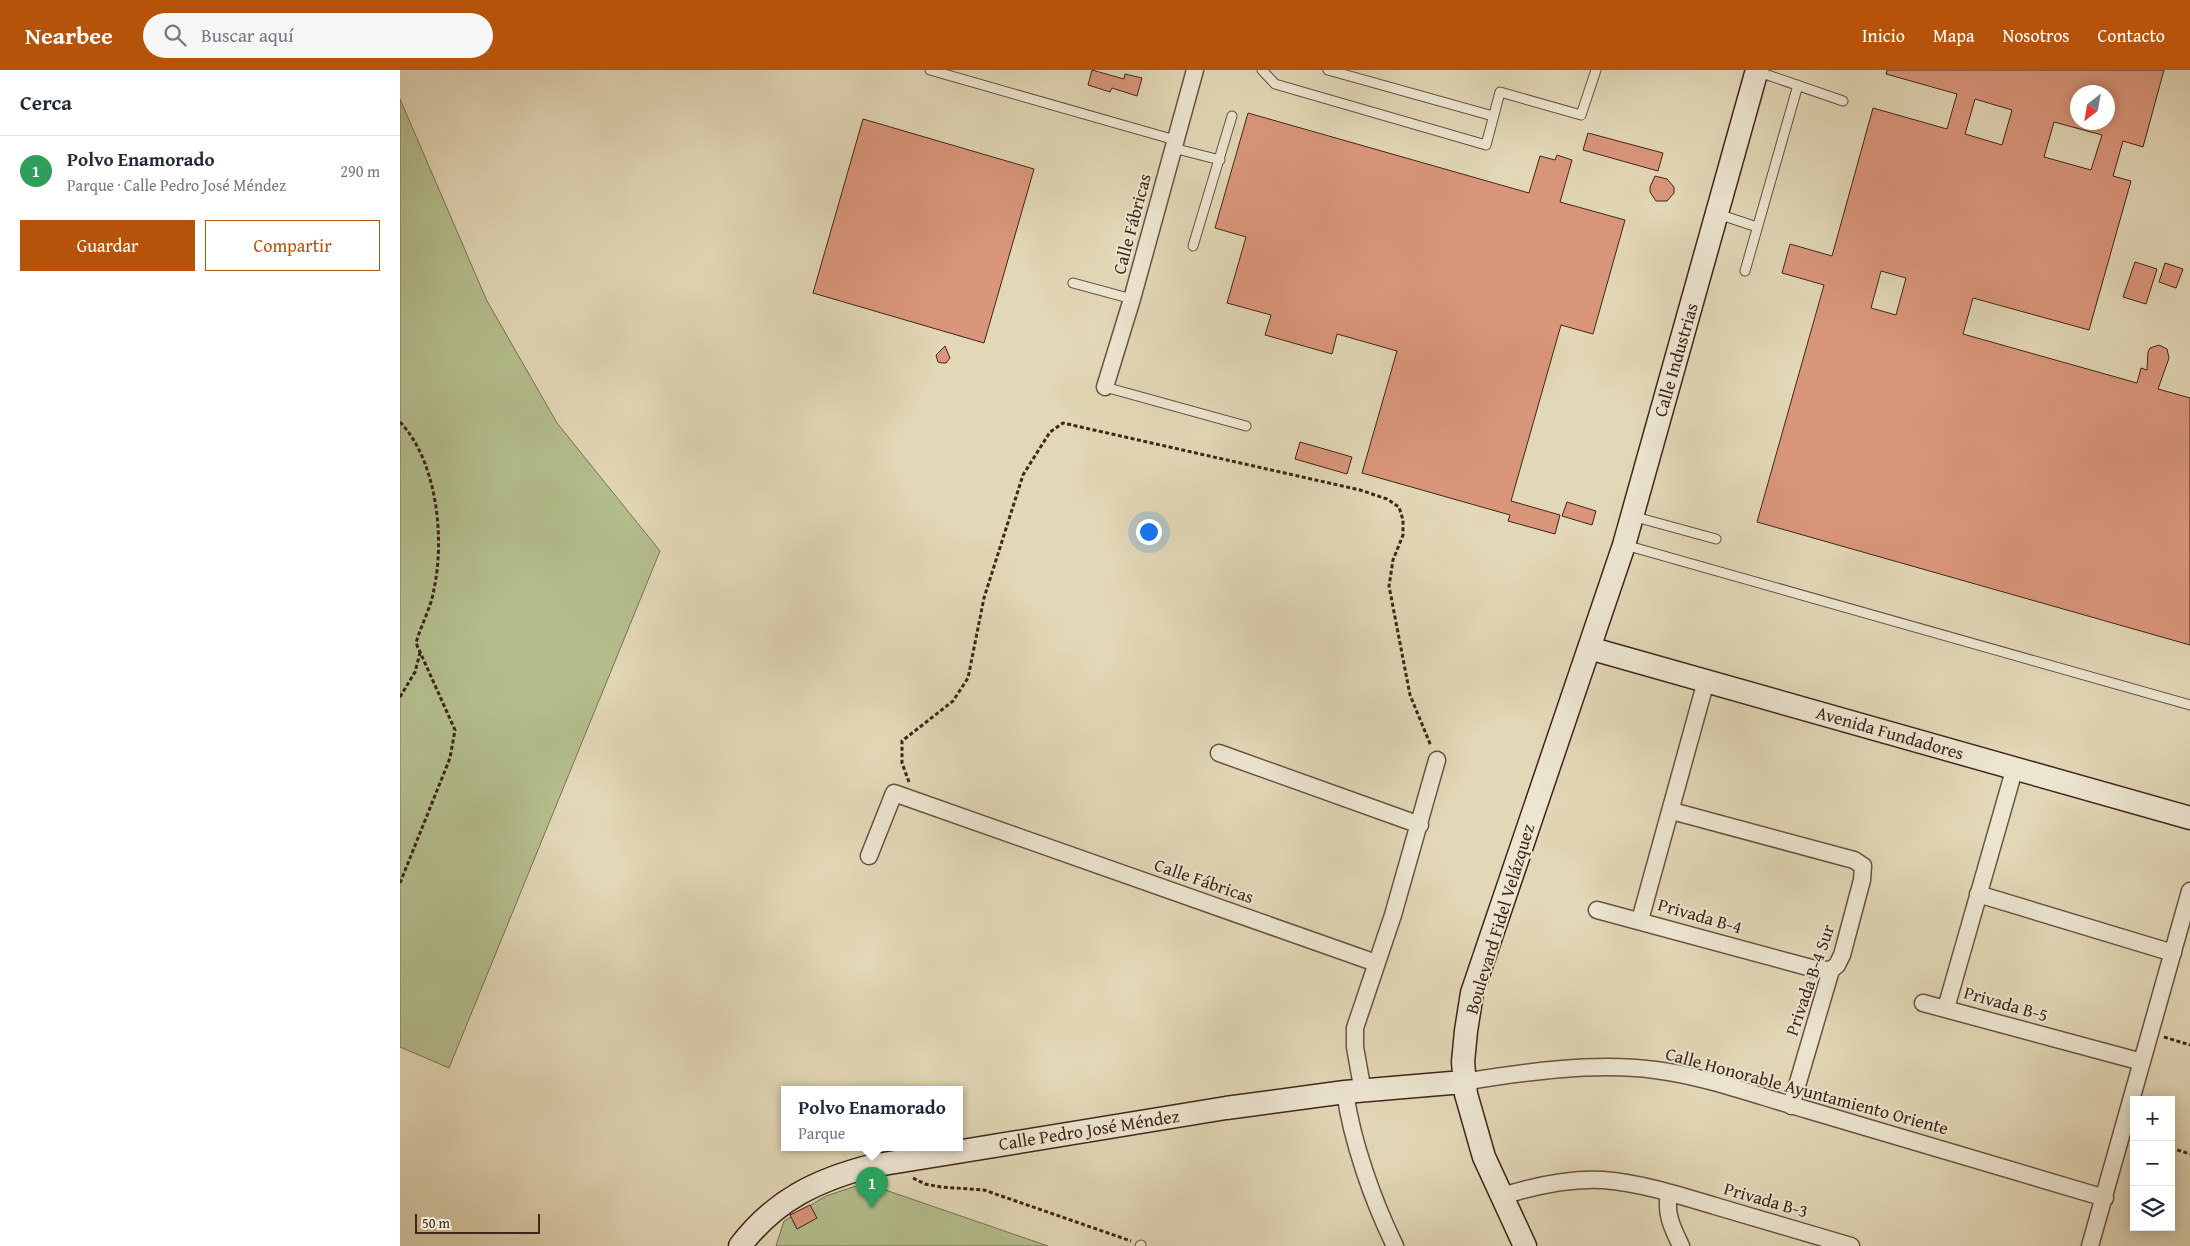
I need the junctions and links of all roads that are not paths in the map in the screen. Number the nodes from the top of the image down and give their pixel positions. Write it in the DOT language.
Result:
graph roads {
  1 [pos="930,70"];
  2 [pos="1195,70"];
  3 [pos="1262,70"];
  4 [pos="1328,70"];
  5 [pos="1596,70"];
  6 [pos="1757,71"];
  7 [pos="1798,85"];
  8 [pos="1843,101"];
  9 [pos="1232,116"];
  10 [pos="1494,116"];
  11 [pos="1174,144"];
  12 [pos="1220,160"];
  13 [pos="1718,214"];
  14 [pos="1757,227"];
  15 [pos="1194,246"];
  16 [pos="1745,271"];
  17 [pos="1073,283"];
  18 [pos="1132,299"];
  19 [pos="1105,387"];
  20 [pos="1246,426"];
  21 [pos="1631,516"];
  22 [pos="1716,539"];
  23 [pos="1624,545"];
  24 [pos="1589,648"];
  25 [pos="1706,681"];
  26 [pos="2190,705"];
  27 [pos="1219,752"];
  28 [pos="1437,760"];
  29 [pos="2014,767"];
  30 [pos="1672,810"];
  31 [pos="2190,818"];
  32 [pos="1420,825"];
  33 [pos="869,856"];
  34 [pos="2190,892"];
  35 [pos="1978,894"];
  36 [pos="1597,910"];
  37 [pos="1640,920"];
  38 [pos="2173,953"];
  39 [pos="1376,963"];
  40 [pos="1831,970"];
  41 [pos="1923,1003"];
  42 [pos="1946,1008"];
  43 [pos="2142,1062"];
  44 [pos="1463,1082"];
  45 [pos="1354,1092"];
  46 [pos="1791,1106"];
  47 [pos="963,1150"];
  48 [pos="960,1151"];
  49 [pos="1669,1192"];
  50 [pos="1502,1196"];
  51 [pos="2104,1198"];
  52 [pos="740,1246"];
  53 [pos="1395,1246"];
  54 [pos="1525,1246"];
  55 [pos="1681,1246"];
  56 [pos="1851,1246"];
  57 [pos="2090,1246"];
  1 -- 11 [label="lane"];
  2 -- 11 [label="street, Calle Fábricas"];
  3 -- 10 [label="lane"];
  4 -- 10 [label="lane"];
  5 -- 10 [label="lane"];
  6 -- 7 [label="lane"];
  6 -- 13 [label="street, Calle Industrias"];
  7 -- 8 [label="lane"];
  7 -- 14 [label="lane"];
  9 -- 12 [label="lane"];
  11 -- 12 [label="lane"];
  11 -- 18 [label="street, Calle Fábricas"];
  12 -- 15 [label="lane"];
  13 -- 14 [label="lane"];
  13 -- 21 [label="street, Calle Industrias"];
  14 -- 16 [label="lane"];
  17 -- 18 [label="lane"];
  18 -- 19 [label="street, Calle Fábricas"];
  19 -- 20 [label="lane"];
  21 -- 22 [label="lane"];
  21 -- 23 [label="street, Calle Industrias"];
  23 -- 24 [label="street, Calle Industrias"];
  23 -- 26 [label="lane"];
  24 -- 25 [label="street, Avenida Fundadores"];
  24 -- 44 [label="street, Boulevard Fidel Velázquez"];
  25 -- 29 [label="street, Avenida Fundadores"];
  25 -- 30 [label="street, Privada B-4"];
  27 -- 32 [label="street"];
  28 -- 32 [label="street"];
  29 -- 31 [label="street, Avenida Fundadores"];
  29 -- 35 [label="street, Privada B-5"];
  30 -- 37 [label="street, Privada B-4"];
  30 -- 40 [label="street, Privada B-4 Sur"];
  32 -- 39 [label="street"];
  33 -- 39 [label="street, Calle Fábricas"];
  34 -- 38 [label="street"];
  35 -- 38 [label="street"];
  35 -- 42 [label="street, Privada B-5"];
  36 -- 37 [label="street"];
  37 -- 40 [label="street, Privada B-4"];
  38 -- 43 [label="street"];
  39 -- 45 [label="street"];
  40 -- 46 [label="street, Privada B-4 Sur"];
  41 -- 42 [label="street"];
  42 -- 43 [label="street, Privada B-5"];
  43 -- 51 [label="street"];
  44 -- 45 [label="street, Calle Pedro José Méndez"];
  44 -- 46 [label="street, Calle Honorable Ayuntamiento Oriente"];
  44 -- 50 [label="street, Boulevard Fidel Velázquez"];
  45 -- 47 [label="street, Calle Pedro José Méndez"];
  45 -- 53 [label="street"];
  46 -- 51 [label="street, Calle Honorable Ayuntamiento Oriente"];
  48 -- 52 [label="street, Calle Pedro José Méndez"];
  49 -- 50 [label="street, Privada B-3"];
  49 -- 55 [label="street"];
  49 -- 56 [label="street, Privada B-3"];
  50 -- 54 [label="street, Boulevard Fidel Velázquez"];
  51 -- 57 [label="street"];
}
